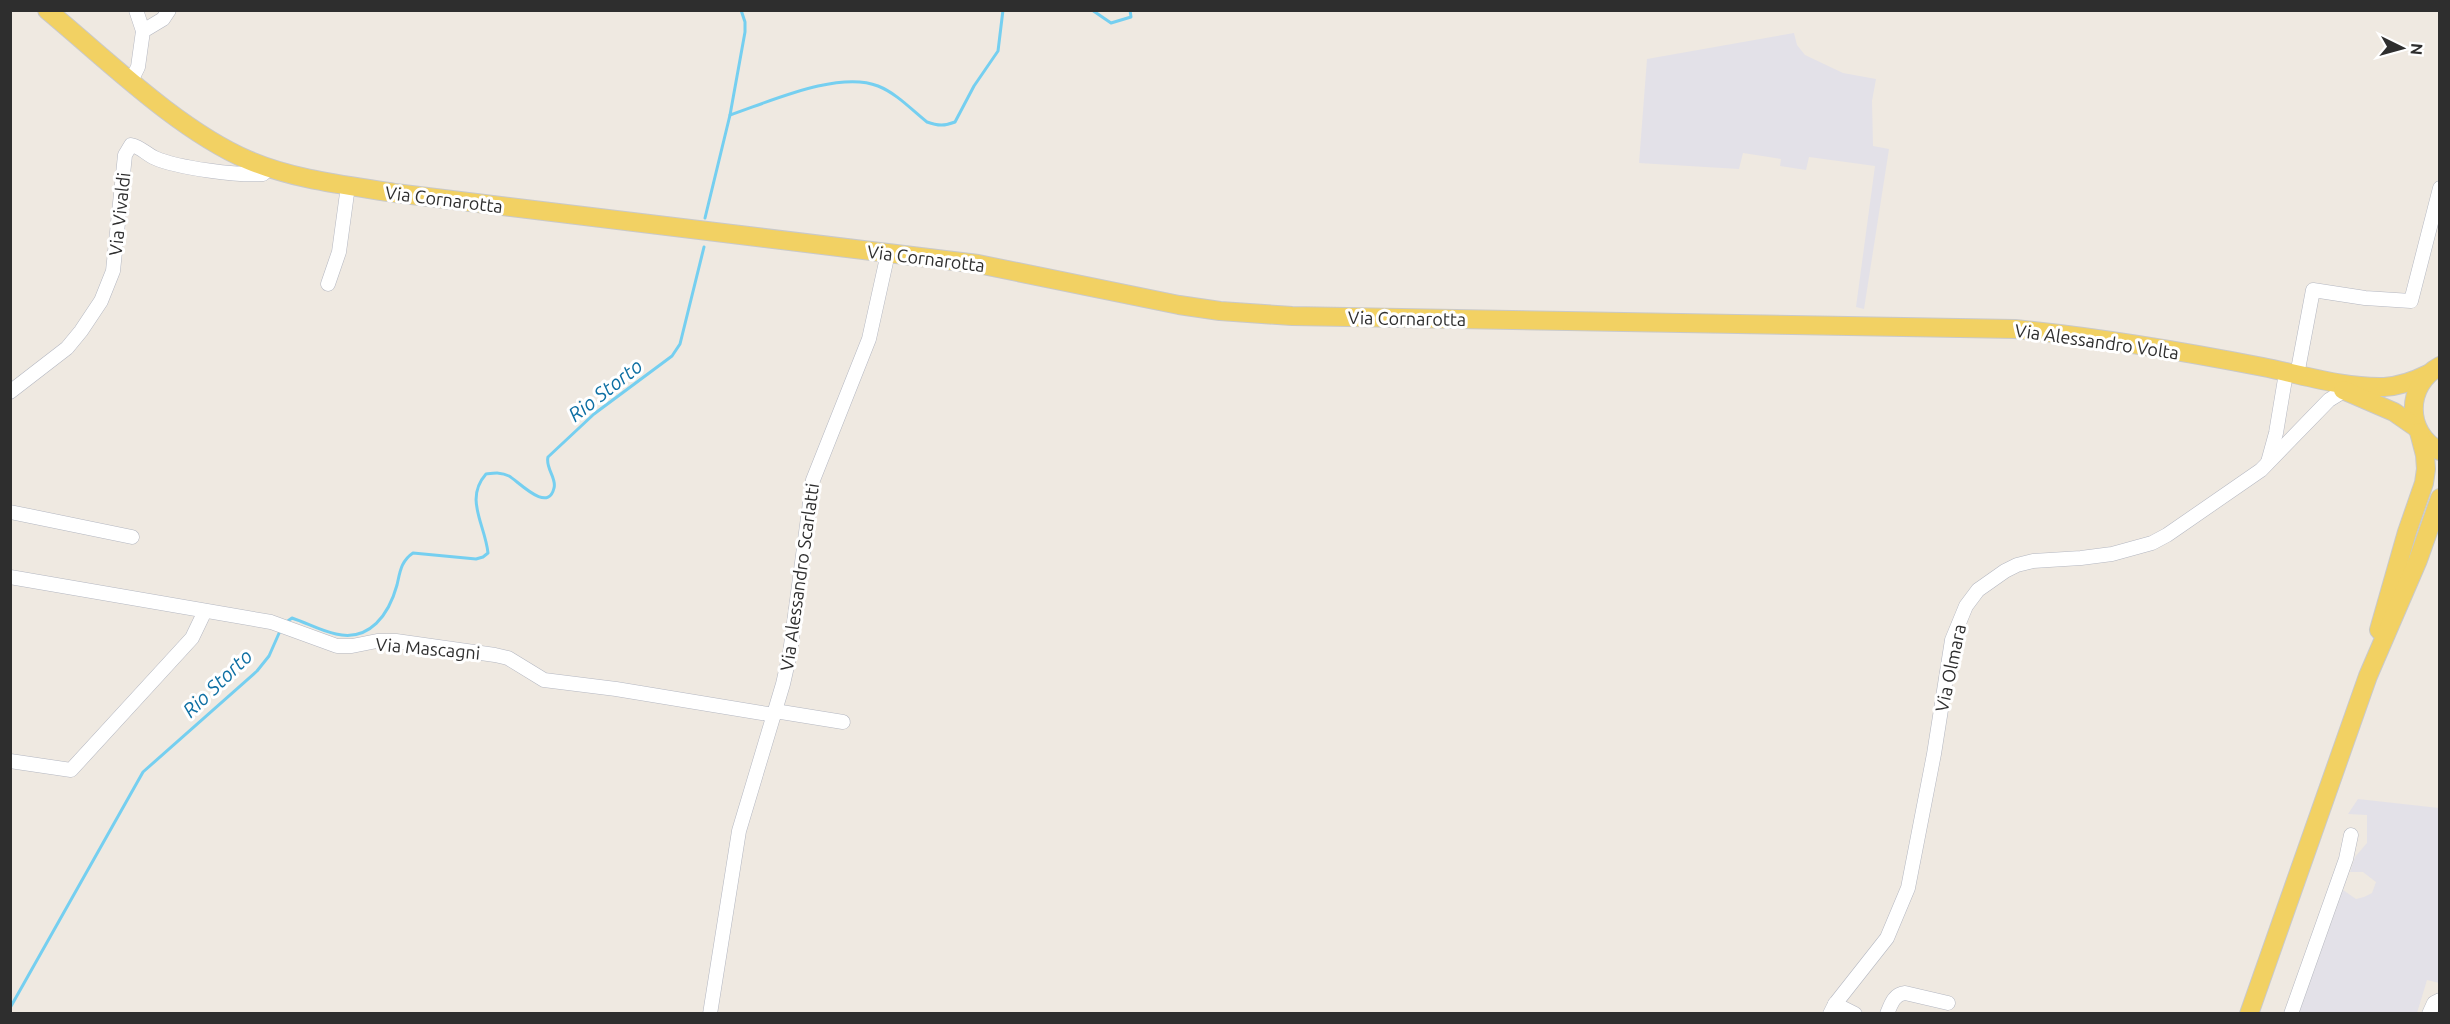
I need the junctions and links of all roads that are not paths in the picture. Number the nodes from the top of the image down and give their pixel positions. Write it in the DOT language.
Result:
graph roads {
  1 [pos="47,10"];
  2 [pos="136,10"];
  3 [pos="170,10"];
  4 [pos="143,31"];
  5 [pos="131,81"];
  6 [pos="269,168"];
  7 [pos="348,186"];
  8 [pos="2439,188"];
  9 [pos="888,253"];
  10 [pos="328,284"];
  11 [pos="1860,326"];
  12 [pos="2435,368"];
  13 [pos="2292,374"];
  14 [pos="2331,384"];
  15 [pos="10,392"];
  16 [pos="2349,392"];
  17 [pos="2280,409"];
  18 [pos="2305,424"];
  19 [pos="2418,430"];
  20 [pos="2439,451"];
  21 [pos="2267,464"];
  22 [pos="2439,498"];
  23 [pos="10,512"];
  24 [pos="132,537"];
  25 [pos="10,577"];
  26 [pos="205,611"];
  27 [pos="2368,676"];
  28 [pos="775,713"];
  29 [pos="843,722"];
  30 [pos="10,761"];
  31 [pos="2351,835"];
  32 [pos="2439,1000"];
  33 [pos="1948,1003"];
  34 [pos="1833,1009"];
  35 [pos="710,1014"];
  36 [pos="1854,1014"];
  37 [pos="1887,1014"];
  38 [pos="2249,1014"];
  39 [pos="2291,1014"];
  40 [pos="2428,1014"];
  1 -- 5 [label="main road, Via Cornarotta"];
  2 -- 4 [label="street"];
  3 -- 4 [label="street"];
  4 -- 5 [label="street"];
  5 -- 6 [label="main road, Via Cornarotta"];
  6 -- 7 [label="main road, Via Cornarotta"];
  6 -- 15 [label="street, Via Vivaldi"];
  7 -- 9 [label="main road, Via Cornarotta"];
  7 -- 10 [label="street"];
  8 -- 13 [label="street"];
  9 -- 11 [label="main road, Via Cornarotta"];
  9 -- 28 [label="street, Via Alessandro Scarlatti"];
  11 -- 13 [label="main road, Via Alessandro Volta"];
  12 -- 14 [label="main road, Via Alessandro Volta"];
  12 -- 19 [label="main road"];
  13 -- 14 [label="main road, Via Alessandro Volta"];
  13 -- 17 [label="street"];
  14 -- 16 [label="main road, Via Alessandro Volta"];
  16 -- 18 [label="street, Via Olmara"];
  16 -- 19 [label="main road, Via Alessandro Volta"];
  17 -- 18 [label="street"];
  17 -- 21 [label="street"];
  18 -- 21 [label="street, Via Olmara"];
  19 -- 20 [label="main road, Via Alessandro Volta"];
  19 -- 27 [label="main road"];
  21 -- 34 [label="street, Via Olmara"];
  22 -- 27 [label="main road"];
  23 -- 24 [label="street"];
  25 -- 26 [label="street, Via Mascagni"];
  26 -- 28 [label="street, Via Mascagni"];
  26 -- 30 [label="street"];
  27 -- 38 [label="main road"];
  28 -- 29 [label="street, Via Mascagni"];
  28 -- 35 [label="street, Via Alessandro Scarlatti"];
  31 -- 39 [label="street"];
  32 -- 40 [label="street"];
  33 -- 37 [label="street"];
  34 -- 36 [label="street"];
}
